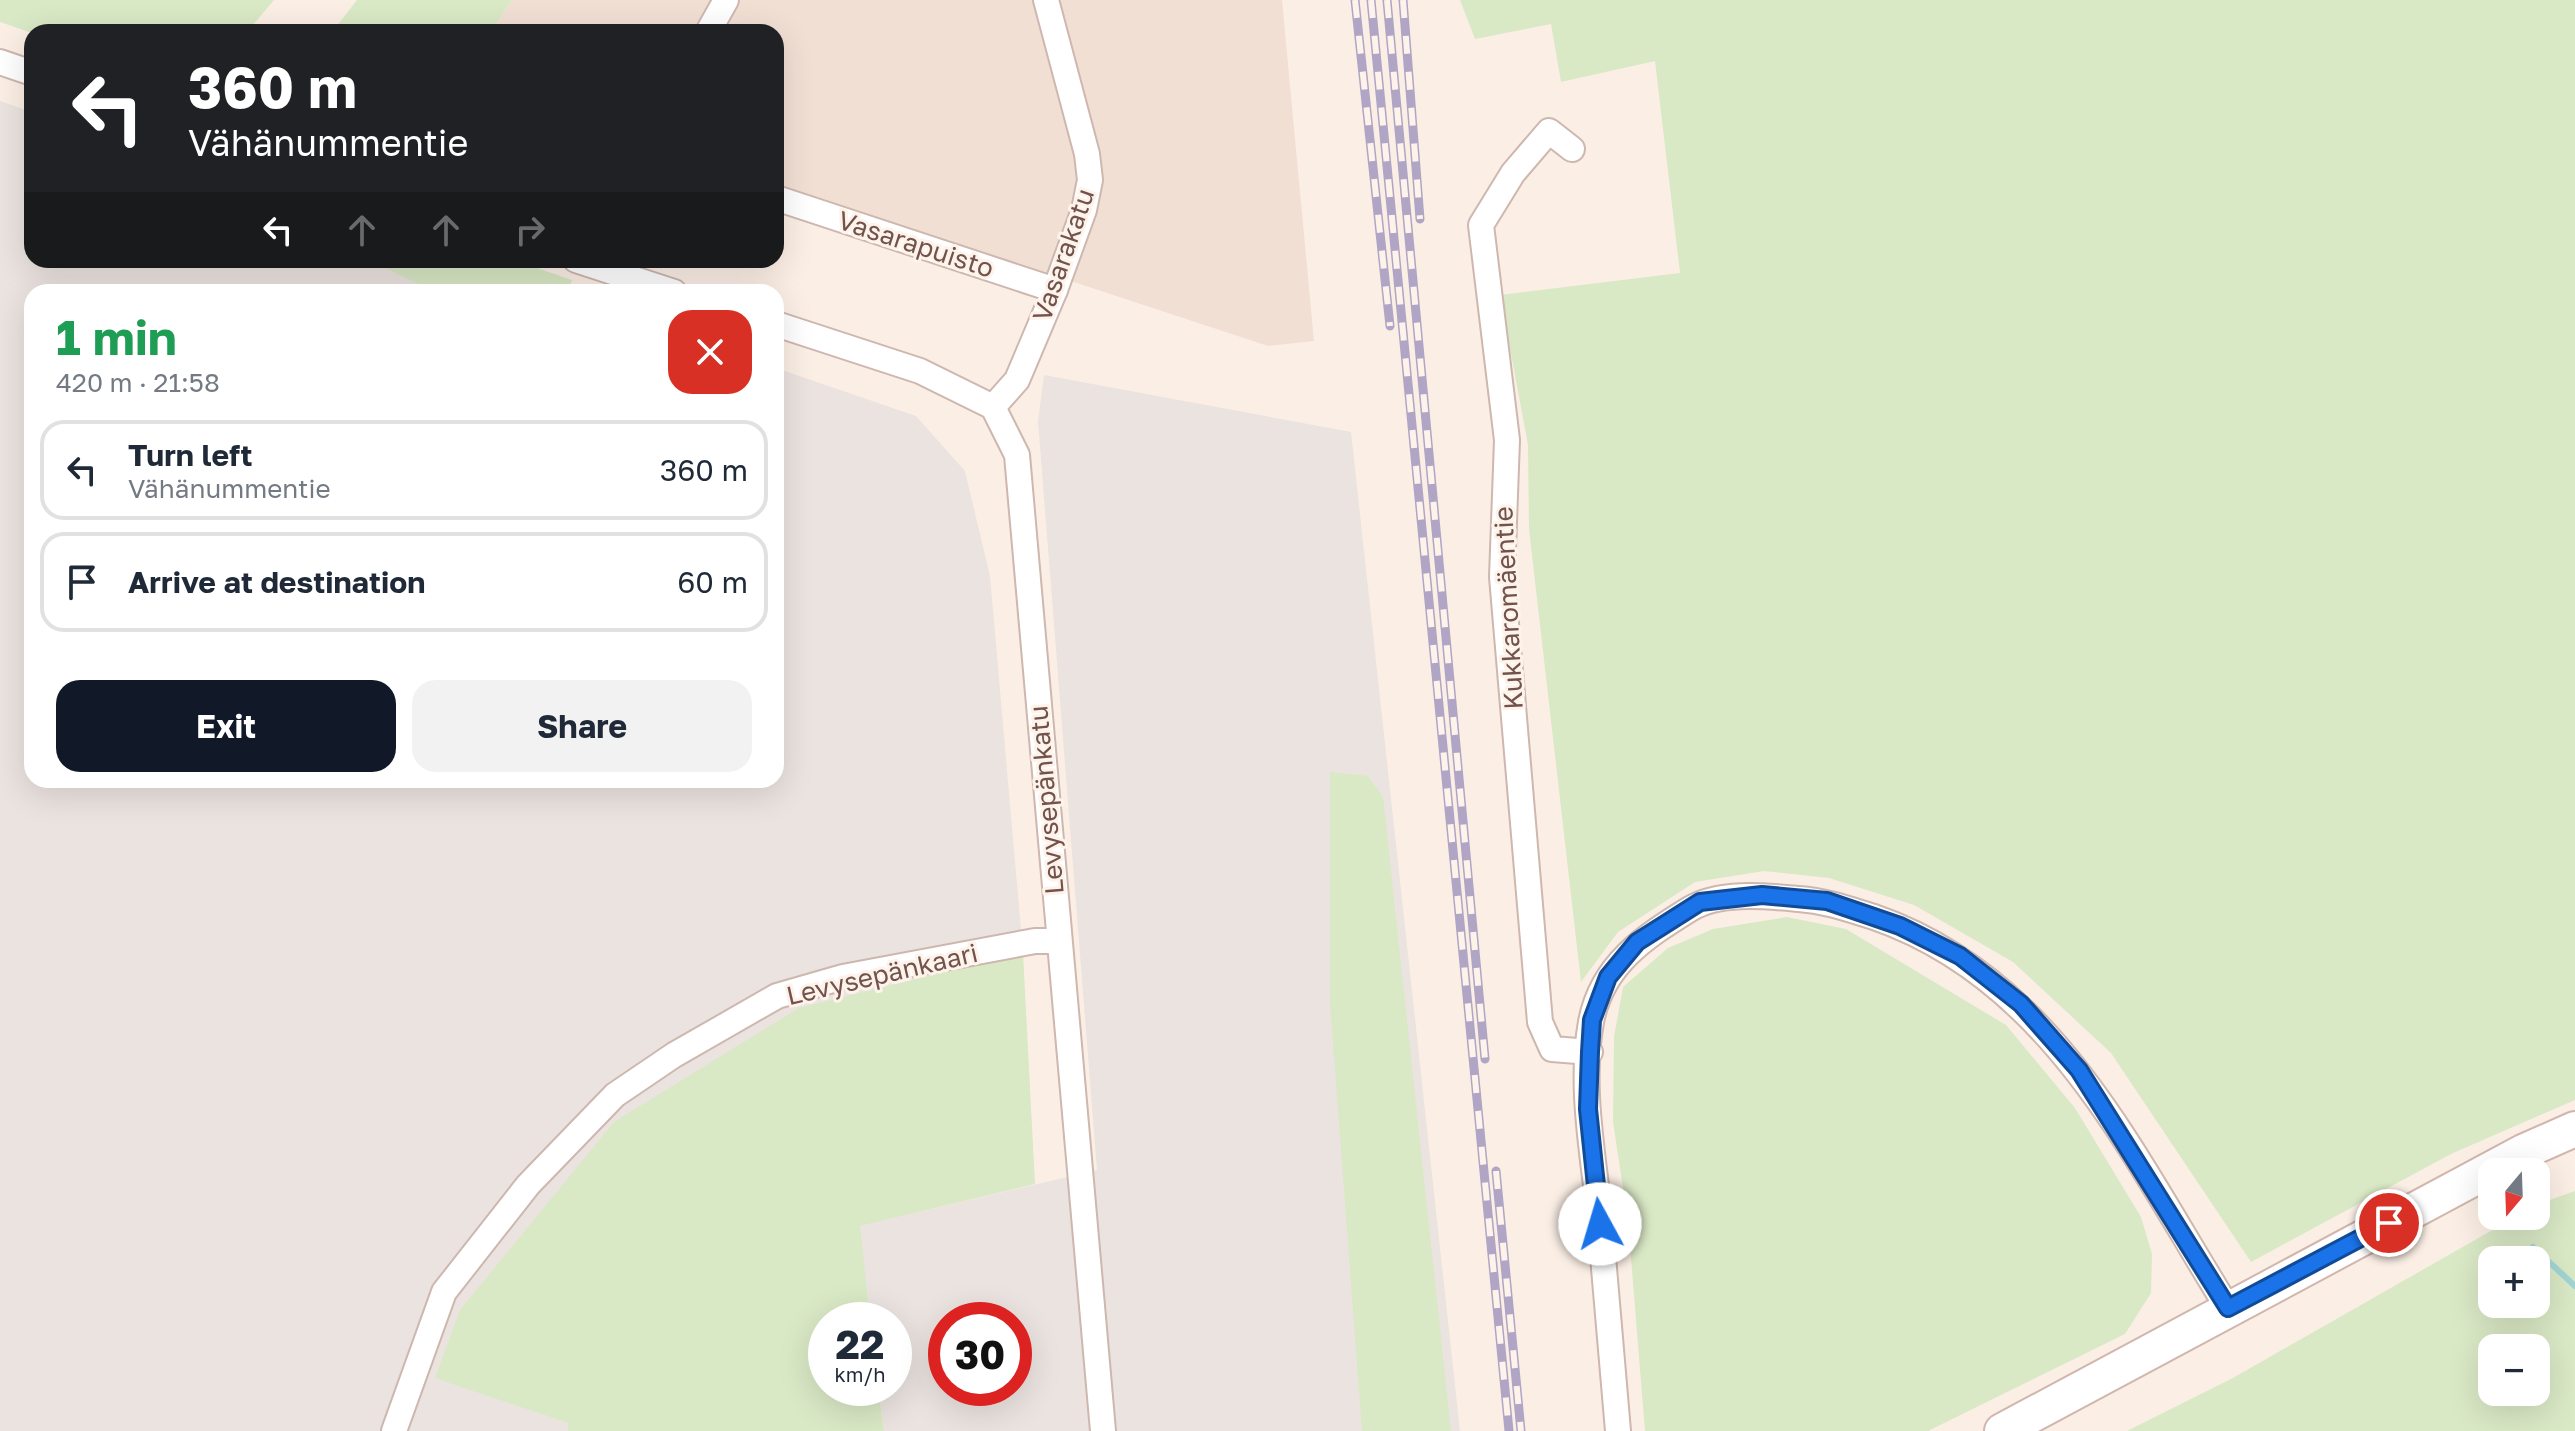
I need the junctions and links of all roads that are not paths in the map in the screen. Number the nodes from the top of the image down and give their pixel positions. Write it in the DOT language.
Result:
graph roads {
  1 [pos="726,0"];
  2 [pos="1046,0"];
  3 [pos="712,24"];
  4 [pos="0,62"];
  5 [pos="24,70"];
  6 [pos="1572,149"];
  7 [pos="784,201"];
  8 [pos="604,268"];
  9 [pos="651,284"];
  10 [pos="1055,290"];
  11 [pos="784,327"];
  12 [pos="993,407"];
  13 [pos="1057,941"];
  14 [pos="1590,1052"];
  15 [pos="2575,1129"];
  16 [pos="2228,1308"];
  17 [pos="394,1431"];
  18 [pos="1103,1431"];
  19 [pos="1618,1431"];
  20 [pos="2002,1431"];
  1 -- 3 [label="street"];
  2 -- 10 [label="street, Vasarakatu"];
  4 -- 5 [label="street"];
  6 -- 14 [label="street, Kukkaromäentie"];
  7 -- 10 [label="street, Vasarapuisto"];
  8 -- 9 [label="street"];
  10 -- 12 [label="street, Vasarakatu"];
  11 -- 12 [label="street"];
  12 -- 13 [label="street, Levysepänkatu"];
  13 -- 17 [label="street, Levysepänkaari"];
  13 -- 18 [label="street, Levysepänkatu"];
  14 -- 16 [label="street"];
  14 -- 19 [label="street"];
  15 -- 16 [label="main road"];
  16 -- 20 [label="main road"];
}
